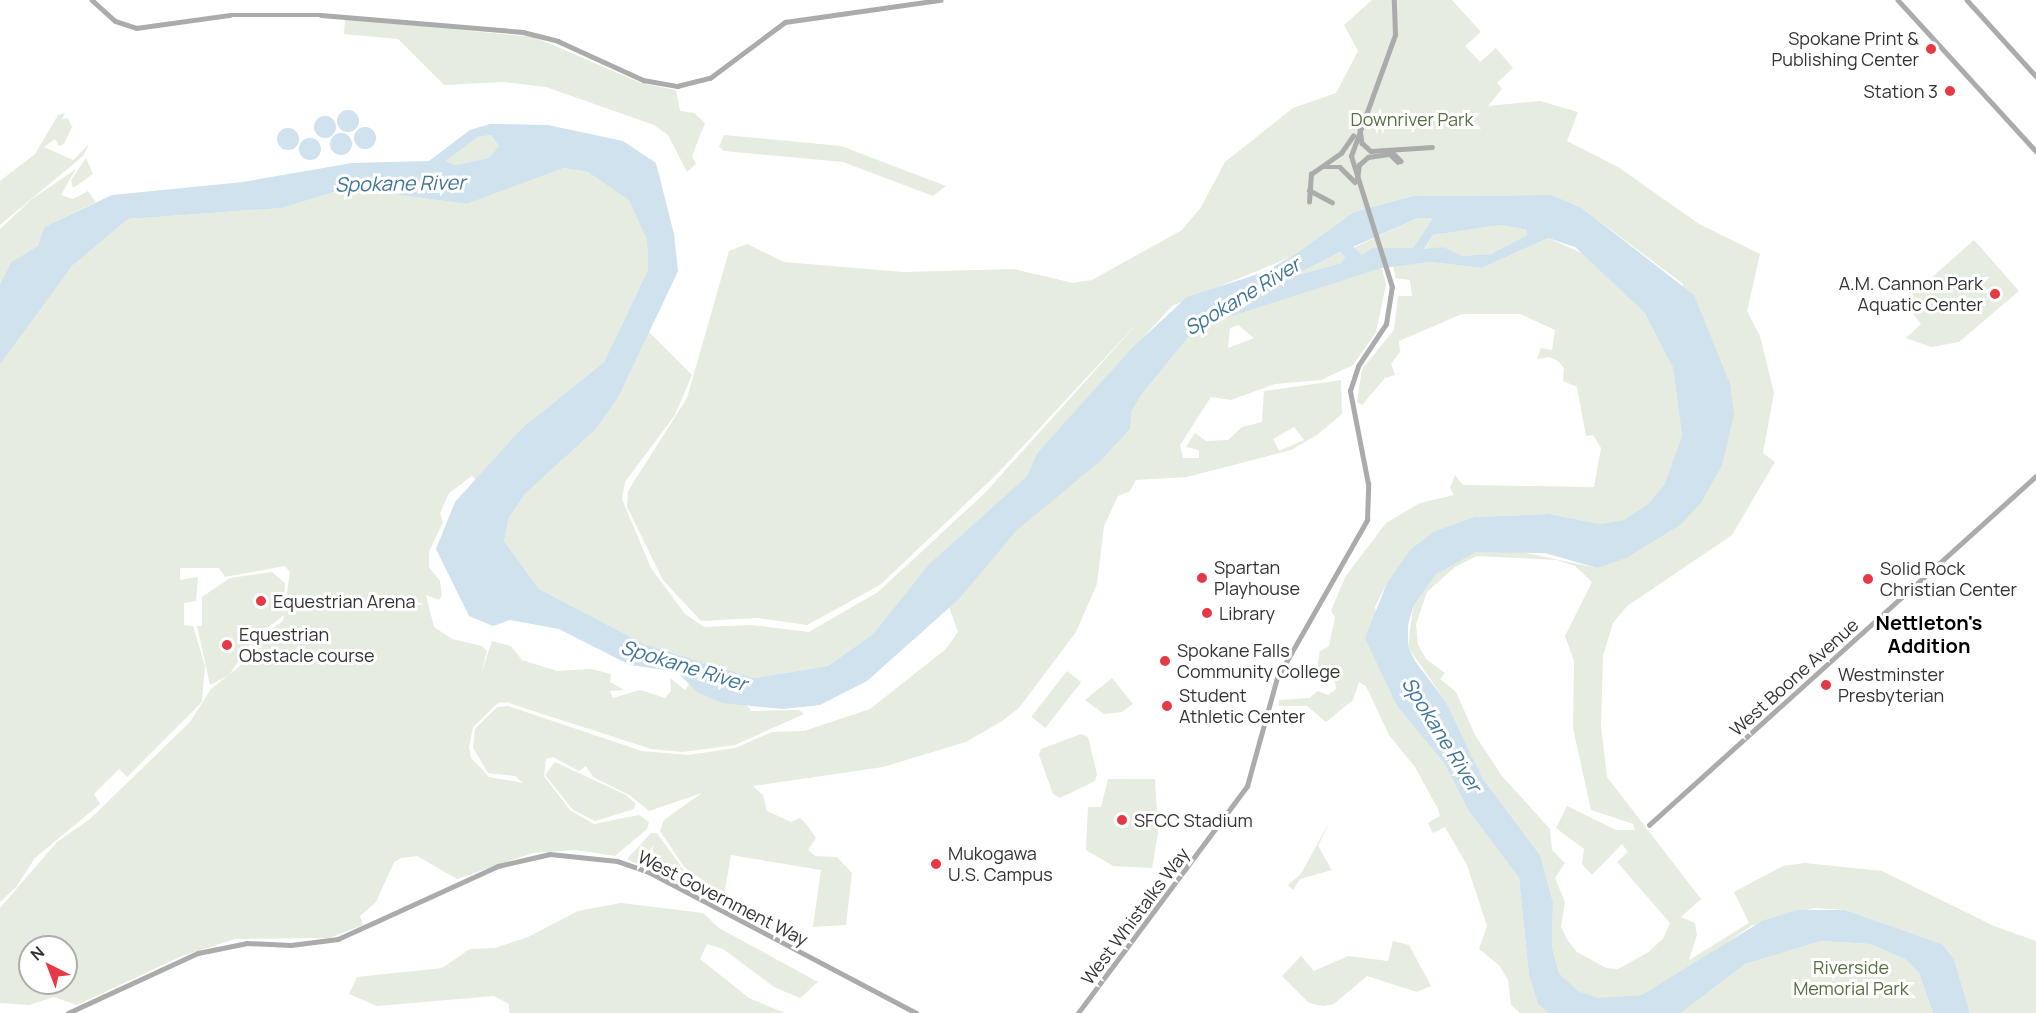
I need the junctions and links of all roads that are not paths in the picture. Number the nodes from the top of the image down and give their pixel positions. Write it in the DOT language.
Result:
graph roads {
  1 [pos="92,0"];
  2 [pos="940,0"];
  3 [pos="1394,0"];
  4 [pos="1898,0"];
  5 [pos="1967,0"];
  6 [pos="2036,76"];
  7 [pos="1360,123"];
  8 [pos="1432,147"];
  9 [pos="1391,151"];
  10 [pos="2036,151"];
  11 [pos="1319,167"];
  12 [pos="1358,188"];
  13 [pos="1309,190"];
  14 [pos="1309,201"];
  15 [pos="1332,202"];
  16 [pos="2036,476"];
  17 [pos="1649,825"];
  18 [pos="68,1013"];
  19 [pos="916,1013"];
  20 [pos="1078,1013"];
  1 -- 2 [label="main road"];
  3 -- 7 [label="main road"];
  4 -- 10 [label="main road"];
  5 -- 6 [label="main road"];
  7 -- 9 [label="main road"];
  7 -- 11 [label="main road"];
  7 -- 12 [label="main road"];
  8 -- 9 [label="main road"];
  9 -- 12 [label="main road"];
  11 -- 12 [label="main road"];
  11 -- 13 [label="main road"];
  12 -- 20 [label="main road, West Whistalks Way"];
  13 -- 14 [label="main road"];
  13 -- 15 [label="main road"];
  16 -- 17 [label="main road, West Boone Avenue"];
  18 -- 19 [label="main road, West Government Way"];
}
